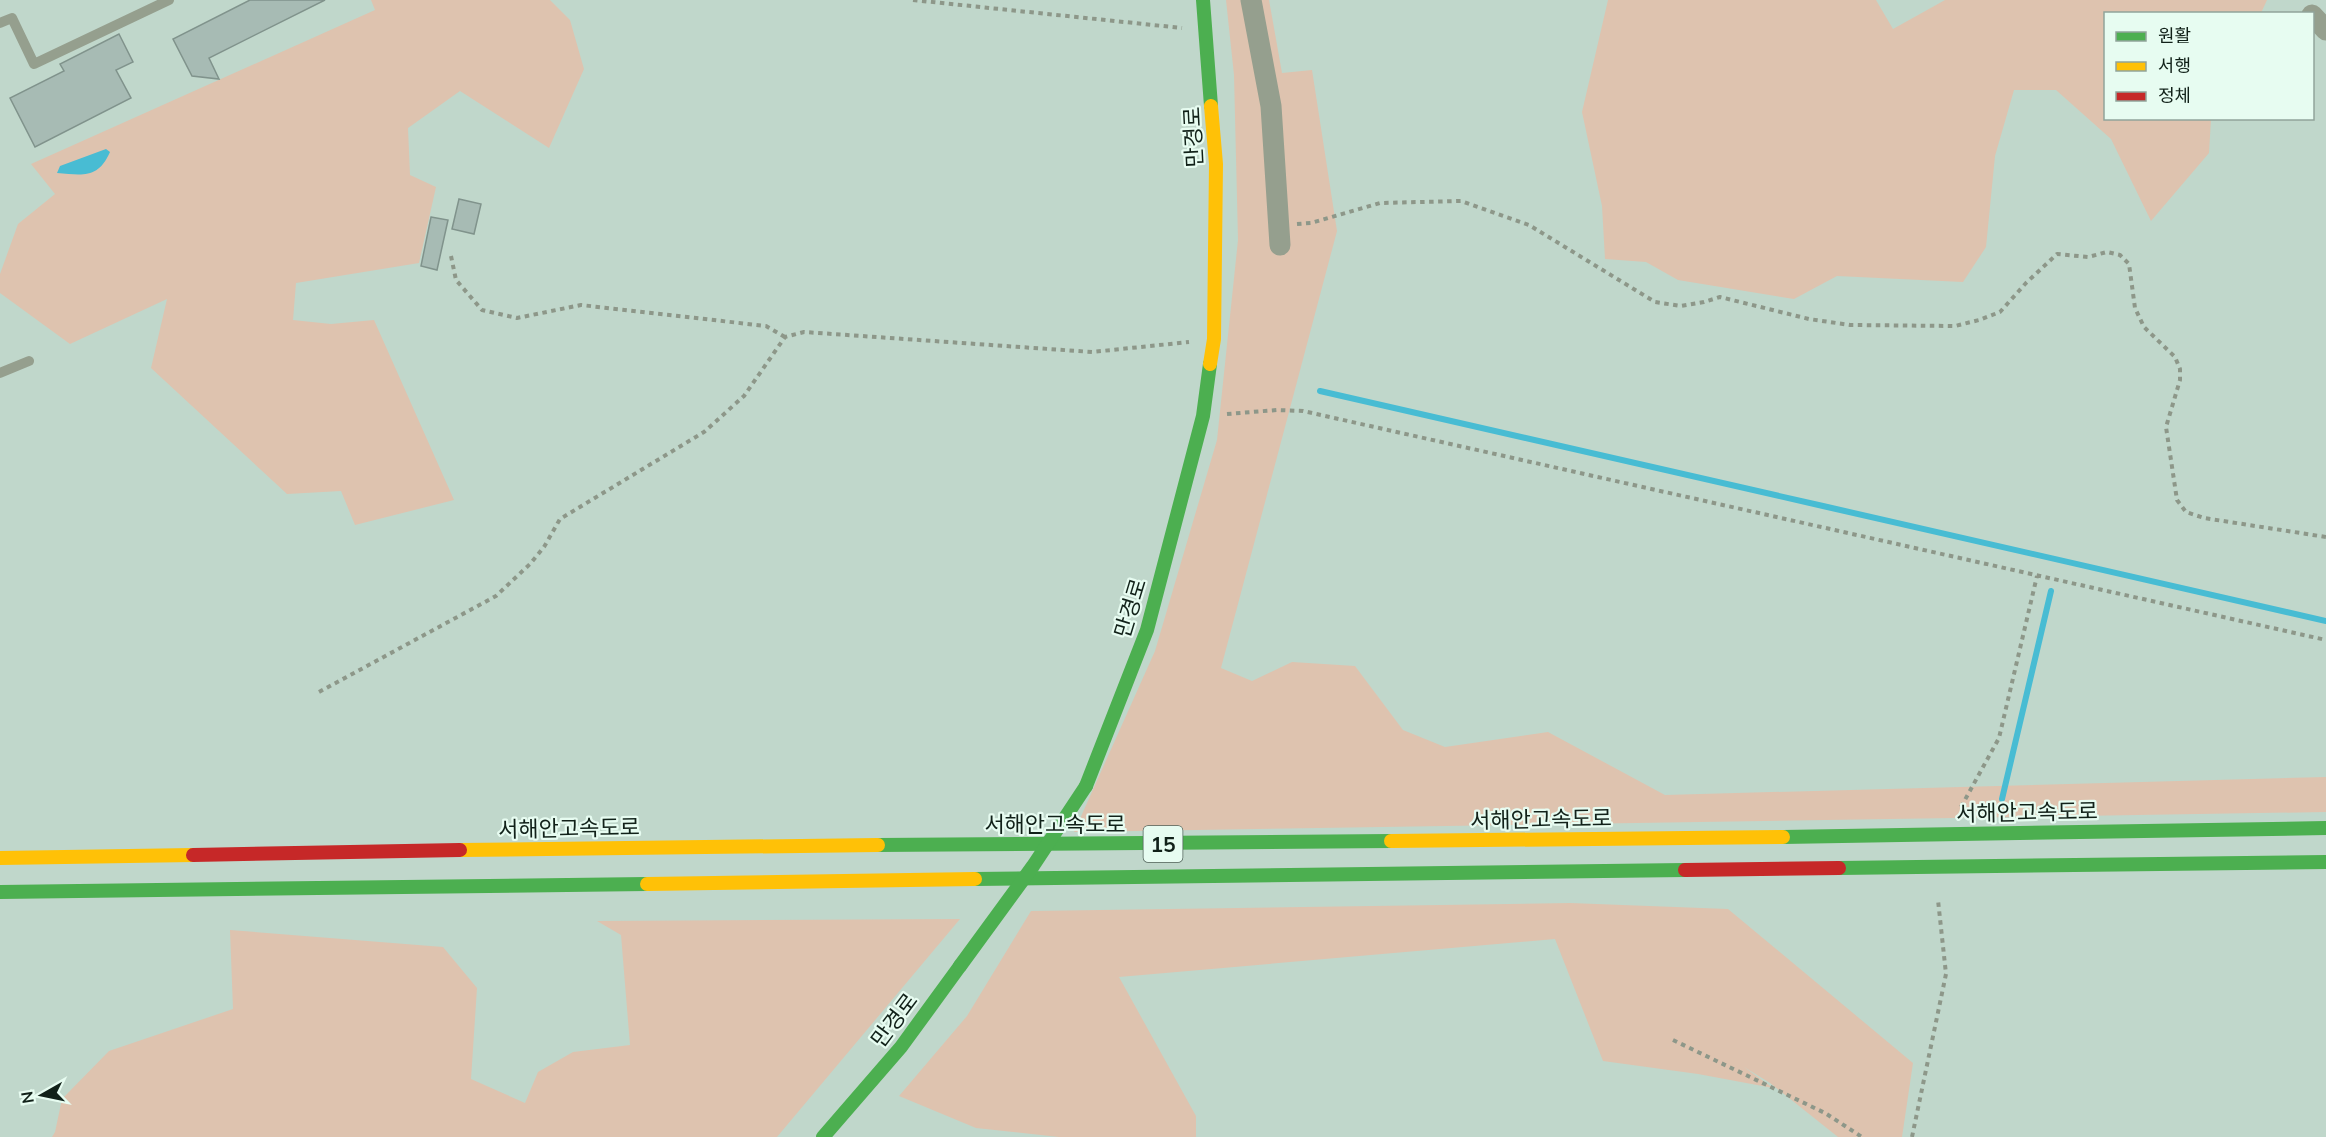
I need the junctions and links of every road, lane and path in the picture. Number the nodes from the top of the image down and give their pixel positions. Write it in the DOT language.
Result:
graph roads {
  1 [pos="169,0"];
  2 [pos="913,0"];
  3 [pos="1203,0"];
  4 [pos="1251,0"];
  5 [pos="2299,0"];
  6 [pos="2310,12"];
  7 [pos="2314,16"];
  8 [pos="0,23"];
  9 [pos="2326,30"];
  10 [pos="1206,31"];
  11 [pos="1279,235"];
  12 [pos="451,256"];
  13 [pos="785,337"];
  14 [pos="1214,339"];
  15 [pos="29,361"];
  16 [pos="0,373"];
  17 [pos="1203,416"];
  18 [pos="2326,537"];
  19 [pos="2037,576"];
  20 [pos="2326,640"];
  21 [pos="320,692"];
  22 [pos="1959,811"];
  23 [pos="2326,828"];
  24 [pos="0,858"];
  25 [pos="2326,862"];
  26 [pos="0,892"];
  27 [pos="1938,900"];
  28 [pos="1673,1040"];
  29 [pos="823,1137"];
  30 [pos="1862,1137"];
  31 [pos="1912,1137"];
  1 -- 8 [label="lane"];
  2 -- 10 [label="path"];
  3 -- 10 [label="main road, 만경로"];
  4 -- 11 [label="street"];
  5 -- 6 [label="street"];
  7 -- 9 [label="street"];
  10 -- 14 [label="main road, 만경로"];
  11 -- 18 [label="path"];
  12 -- 13 [label="path"];
  13 -- 14 [label="path"];
  13 -- 21 [label="path"];
  14 -- 17 [label="main road, 만경로"];
  15 -- 16 [label="lane"];
  17 -- 19 [label="path"];
  17 -- 29 [label="main road, 만경로, bridge"];
  19 -- 20 [label="path"];
  19 -- 22 [label="path"];
  23 -- 24 [label="main road, 서해안고속도로 / 15"];
  25 -- 26 [label="main road, 15"];
  27 -- 31 [label="path"];
  28 -- 30 [label="path"];
}
